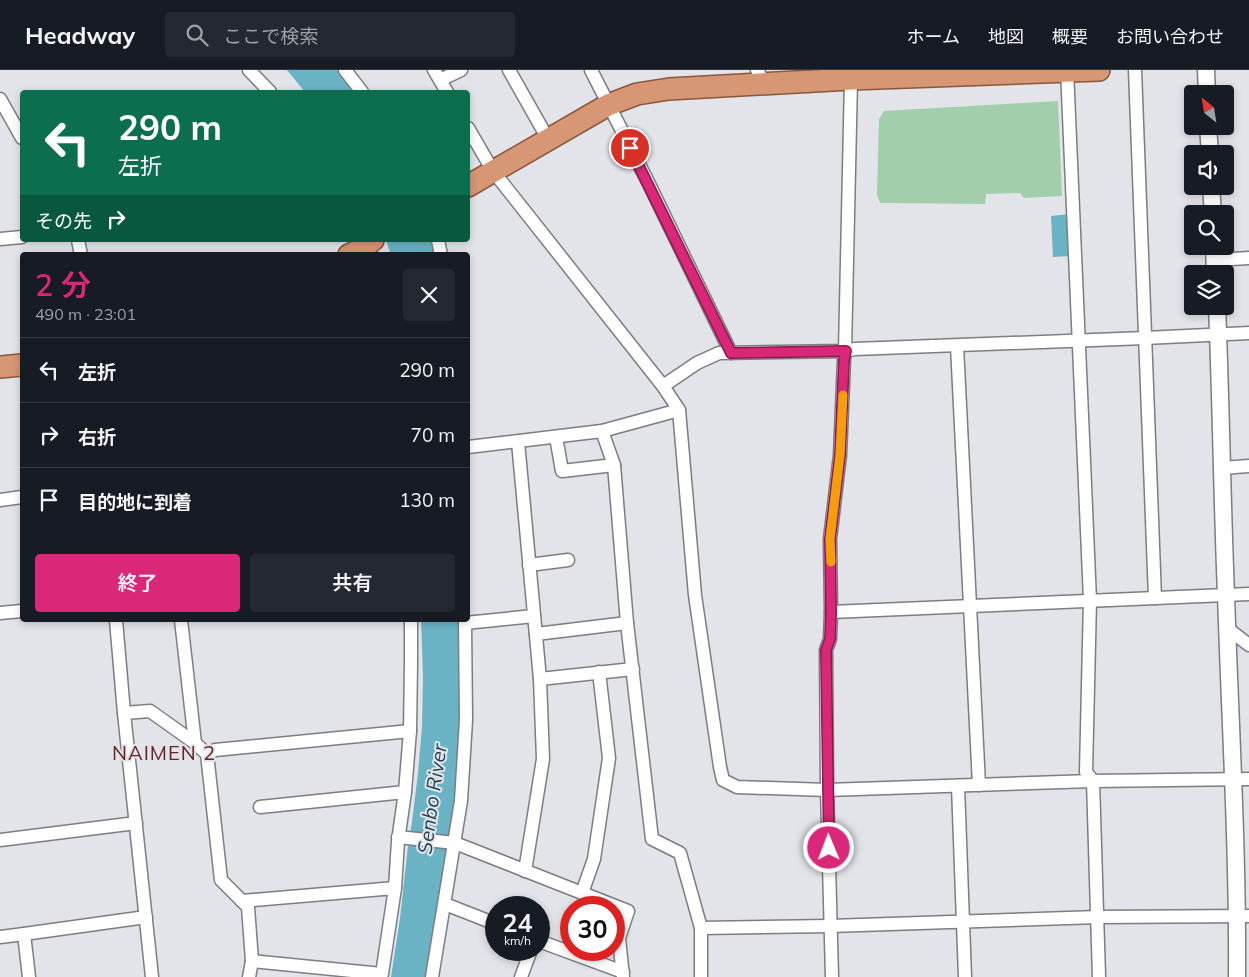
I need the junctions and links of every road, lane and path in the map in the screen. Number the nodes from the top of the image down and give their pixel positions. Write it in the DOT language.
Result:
graph roads {
  1 [pos="249,70"];
  2 [pos="345,70"];
  3 [pos="461,70"];
  4 [pos="509,70"];
  5 [pos="591,70"];
  6 [pos="1099,70"];
  7 [pos="1135,70"];
  8 [pos="1206,70"];
  9 [pos="1067,71"];
  10 [pos="948,73"];
  11 [pos="851,74"];
  12 [pos="437,75"];
  13 [pos="761,77"];
  14 [pos="1207,85"];
  15 [pos="268,90"];
  16 [pos="360,90"];
  17 [pos="446,90"];
  18 [pos="0,99"];
  19 [pos="608,105"];
  20 [pos="470,131"];
  21 [pos="20,134"];
  22 [pos="548,139"];
  23 [pos="493,171"];
  24 [pos="470,185"];
  25 [pos="20,237"];
  26 [pos="0,239"];
  27 [pos="1249,258"];
  28 [pos="1215,260"];
  29 [pos="1217,315"];
  30 [pos="1249,333"];
  31 [pos="1218,334"];
  32 [pos="1145,338"];
  33 [pos="1078,340"];
  34 [pos="957,346"];
  35 [pos="846,351"];
  36 [pos="731,353"];
  37 [pos="20,364"];
  38 [pos="0,367"];
  39 [pos="663,386"];
  40 [pos="679,410"];
  41 [pos="602,431"];
  42 [pos="556,437"];
  43 [pos="518,442"];
  44 [pos="470,447"];
  45 [pos="614,465"];
  46 [pos="1249,466"];
  47 [pos="1222,468"];
  48 [pos="20,497"];
  49 [pos="0,500"];
  50 [pos="568,560"];
  51 [pos="530,565"];
  52 [pos="1249,594"];
  53 [pos="1226,595"];
  54 [pos="1155,598"];
  55 [pos="1090,600"];
  56 [pos="970,607"];
  57 [pos="20,611"];
  58 [pos="831,612"];
  59 [pos="0,613"];
  60 [pos="534,616"];
  61 [pos="116,622"];
  62 [pos="181,622"];
  63 [pos="411,622"];
  64 [pos="465,622"];
  65 [pos="470,622"];
  66 [pos="627,624"];
  67 [pos="1227,628"];
  68 [pos="536,634"];
  69 [pos="1249,644"];
  70 [pos="633,669"];
  71 [pos="600,672"];
  72 [pos="540,679"];
  73 [pos="124,713"];
  74 [pos="410,731"];
  75 [pos="195,743"];
  76 [pos="207,754"];
  77 [pos="1241,779"];
  78 [pos="1093,782"];
  79 [pos="979,785"];
  80 [pos="958,786"];
  81 [pos="827,790"];
  82 [pos="405,792"];
  83 [pos="260,806"];
  84 [pos="136,823"];
  85 [pos="402,838"];
  86 [pos="0,840"];
  87 [pos="453,843"];
  88 [pos="525,870"];
  89 [pos="395,888"];
  90 [pos="582,893"];
  91 [pos="242,901"];
  92 [pos="445,904"];
  93 [pos="1243,915"];
  94 [pos="146,917"];
  95 [pos="1098,917"];
  96 [pos="485,920"];
  97 [pos="962,921"];
  98 [pos="830,926"];
  99 [pos="701,928"];
  100 [pos="24,934"];
  101 [pos="0,937"];
  102 [pos="550,945"];
  103 [pos="527,961"];
  104 [pos="252,962"];
  105 [pos="623,975"];
  106 [pos="29,977"];
  107 [pos="152,977"];
  108 [pos="249,977"];
  109 [pos="432,977"];
  110 [pos="521,977"];
  111 [pos="701,977"];
  112 [pos="832,977"];
  113 [pos="965,977"];
  114 [pos="1099,977"];
  115 [pos="1237,977"];
  1 -- 15 [label="street"];
  2 -- 16 [label="street"];
  3 -- 12 [label="street"];
  4 -- 22 [label="street"];
  5 -- 19 [label="street"];
  6 -- 9 [label="highway"];
  7 -- 32 [label="street"];
  8 -- 14 [label="street"];
  9 -- 10 [label="highway"];
  9 -- 33 [label="street"];
  10 -- 11 [label="highway"];
  11 -- 13 [label="highway"];
  11 -- 35 [label="street"];
  12 -- 17 [label="street"];
  13 -- 19 [label="highway"];
  18 -- 21 [label="street"];
  19 -- 22 [label="highway"];
  19 -- 36 [label="street"];
  20 -- 23 [label="street"];
  22 -- 23 [label="highway"];
  23 -- 24 [label="highway"];
  23 -- 39 [label="street"];
  25 -- 26 [label="street"];
  27 -- 28 [label="street"];
  29 -- 31 [label="street"];
  30 -- 31 [label="street"];
  31 -- 32 [label="street"];
  31 -- 47 [label="street"];
  32 -- 33 [label="street"];
  32 -- 54 [label="street"];
  33 -- 34 [label="street"];
  33 -- 55 [label="street"];
  34 -- 35 [label="street"];
  34 -- 56 [label="street"];
  35 -- 36 [label="street"];
  35 -- 58 [label="street"];
  36 -- 39 [label="street"];
  37 -- 38 [label="highway"];
  39 -- 40 [label="street"];
  40 -- 41 [label="street"];
  40 -- 81 [label="street"];
  41 -- 42 [label="street"];
  41 -- 45 [label="street"];
  42 -- 43 [label="street"];
  42 -- 45 [label="street"];
  43 -- 44 [label="street"];
  43 -- 51 [label="street"];
  45 -- 66 [label="street"];
  46 -- 47 [label="street"];
  47 -- 53 [label="street"];
  48 -- 49 [label="street"];
  50 -- 51 [label="street"];
  51 -- 60 [label="street"];
  52 -- 53 [label="street"];
  53 -- 54 [label="street"];
  53 -- 67 [label="street"];
  54 -- 55 [label="street"];
  55 -- 56 [label="street"];
  55 -- 78 [label="street"];
  56 -- 58 [label="street"];
  56 -- 79 [label="street"];
  57 -- 59 [label="street"];
  58 -- 81 [label="street"];
  60 -- 65 [label="street"];
  60 -- 68 [label="street"];
  61 -- 73 [label="street"];
  62 -- 75 [label="street"];
  63 -- 74 [label="street"];
  64 -- 87 [label="street"];
  66 -- 68 [label="street"];
  66 -- 70 [label="street"];
  67 -- 69 [label="street"];
  67 -- 77 [label="street"];
  68 -- 72 [label="street"];
  70 -- 71 [label="street"];
  70 -- 99 [label="street"];
  71 -- 72 [label="street"];
  71 -- 90 [label="street"];
  72 -- 88 [label="street"];
  73 -- 75 [label="street"];
  73 -- 84 [label="street"];
  74 -- 76 [label="street"];
  74 -- 82 [label="street"];
  75 -- 76 [label="street"];
  76 -- 91 [label="street"];
  77 -- 78 [label="street"];
  77 -- 93 [label="street"];
  78 -- 79 [label="street"];
  78 -- 95 [label="street"];
  79 -- 80 [label="street"];
  80 -- 81 [label="street"];
  80 -- 97 [label="street"];
  81 -- 98 [label="street"];
  82 -- 83 [label="street"];
  82 -- 85 [label="street"];
  84 -- 86 [label="street"];
  84 -- 94 [label="street"];
  85 -- 87 [label="street"];
  85 -- 89 [label="street"];
  87 -- 88 [label="street"];
  87 -- 92 [label="street"];
  88 -- 90 [label="street"];
  89 -- 91 [label="street"];
  89 -- 104 [label="street"];
  90 -- 105 [label="street"];
  91 -- 104 [label="street"];
  92 -- 96 [label="street"];
  92 -- 109 [label="street"];
  93 -- 95 [label="street"];
  93 -- 115 [label="street"];
  94 -- 100 [label="street"];
  94 -- 107 [label="street"];
  95 -- 97 [label="street"];
  95 -- 114 [label="street"];
  97 -- 98 [label="street"];
  97 -- 113 [label="street"];
  98 -- 99 [label="street"];
  98 -- 112 [label="street"];
  99 -- 111 [label="street"];
  100 -- 101 [label="street"];
  100 -- 106 [label="street"];
  102 -- 105 [label="street"];
  103 -- 110 [label="street"];
  104 -- 108 [label="street"];
}
